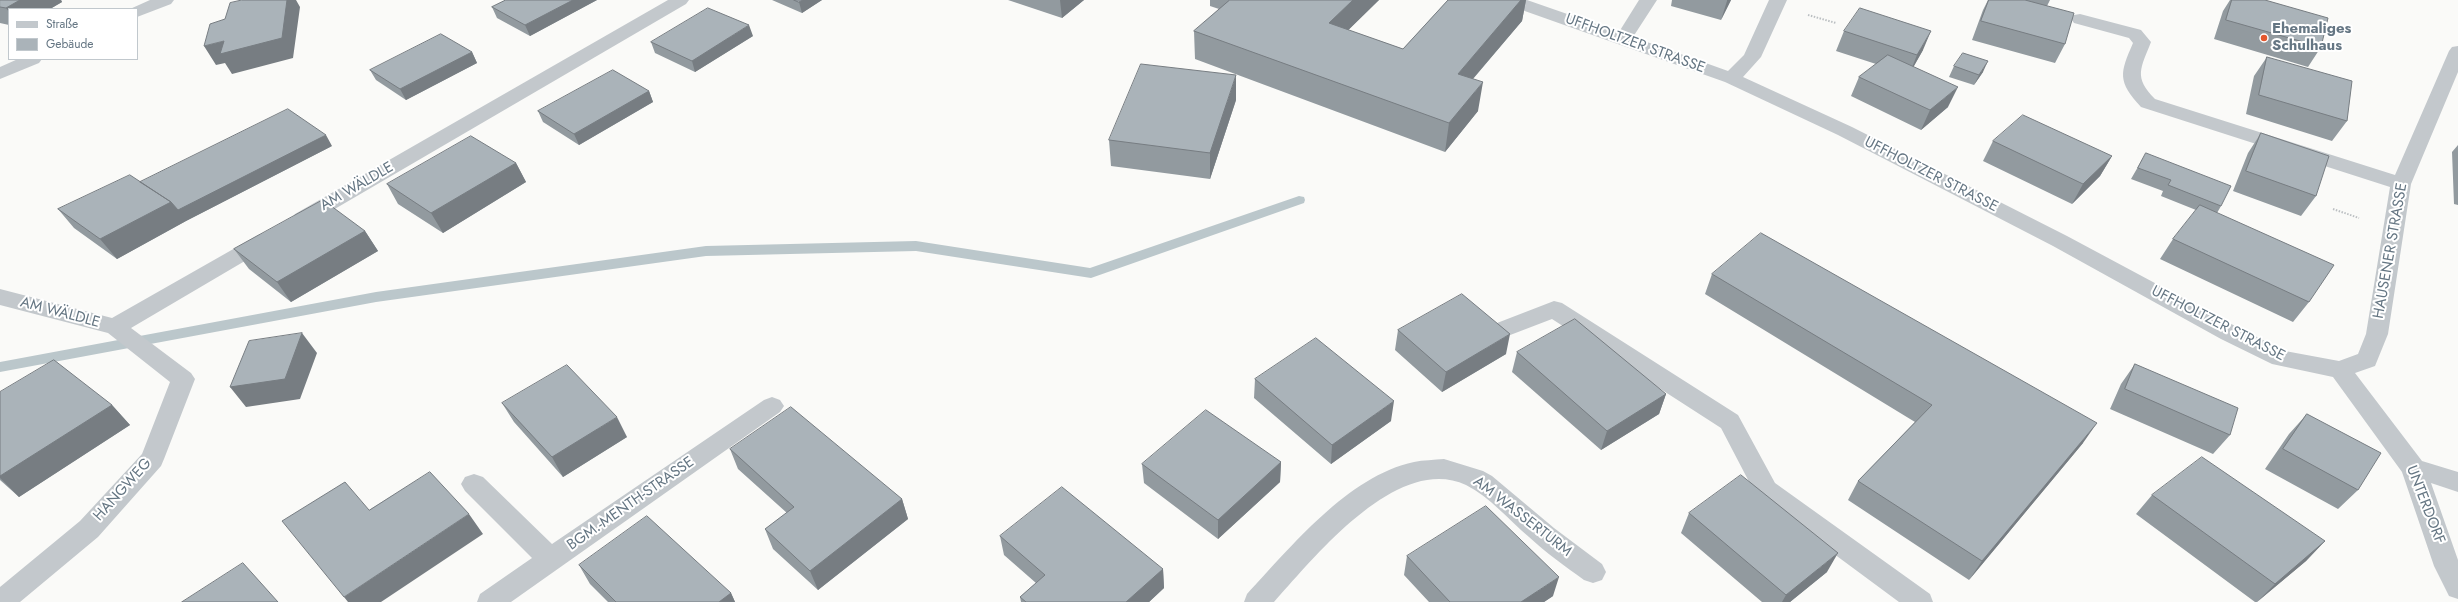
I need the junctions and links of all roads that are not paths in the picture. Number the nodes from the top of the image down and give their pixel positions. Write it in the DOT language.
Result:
graph roads {
  1 [pos="164,0"];
  2 [pos="680,0"];
  3 [pos="1512,0"];
  4 [pos="1648,0"];
  5 [pos="1778,0"];
  6 [pos="138,12"];
  7 [pos="2080,19"];
  8 [pos="1623,39"];
  9 [pos="2458,51"];
  10 [pos="31,60"];
  11 [pos="0,74"];
  12 [pos="1731,78"];
  13 [pos="2401,184"];
  14 [pos="0,297"];
  15 [pos="115,327"];
  16 [pos="1505,329"];
  17 [pos="2340,370"];
  18 [pos="772,406"];
  19 [pos="2413,468"];
  20 [pos="2458,482"];
  21 [pos="474,484"];
  22 [pos="551,560"];
  23 [pos="1593,572"];
  24 [pos="2458,588"];
  25 [pos="1,602"];
  26 [pos="490,602"];
  27 [pos="1257,602"];
  28 [pos="1920,602"];
  1 -- 6 [label="street"];
  2 -- 15 [label="street, AM WÄLDLE"];
  3 -- 8 [label="street, UFFHOLTZER STRASSE"];
  4 -- 8 [label="street"];
  5 -- 12 [label="street"];
  7 -- 13 [label="street"];
  8 -- 12 [label="street, UFFHOLTZER STRASSE"];
  9 -- 13 [label="street, HAUSENER STRASSE"];
  10 -- 11 [label="street"];
  12 -- 17 [label="street, UFFHOLTZER STRASSE"];
  13 -- 17 [label="street, HAUSENER STRASSE"];
  14 -- 15 [label="street, AM WÄLDLE"];
  15 -- 25 [label="street, HANGWEG"];
  16 -- 28 [label="street"];
  17 -- 19 [label="street, UNTERDORF"];
  18 -- 22 [label="street, BGM.-MENTH-STRASSE"];
  19 -- 20 [label="street"];
  19 -- 24 [label="street, UNTERDORF"];
  21 -- 22 [label="street"];
  22 -- 26 [label="street, BGM.-MENTH-STRASSE"];
  23 -- 27 [label="street, AM WASSERTURM"];
}
